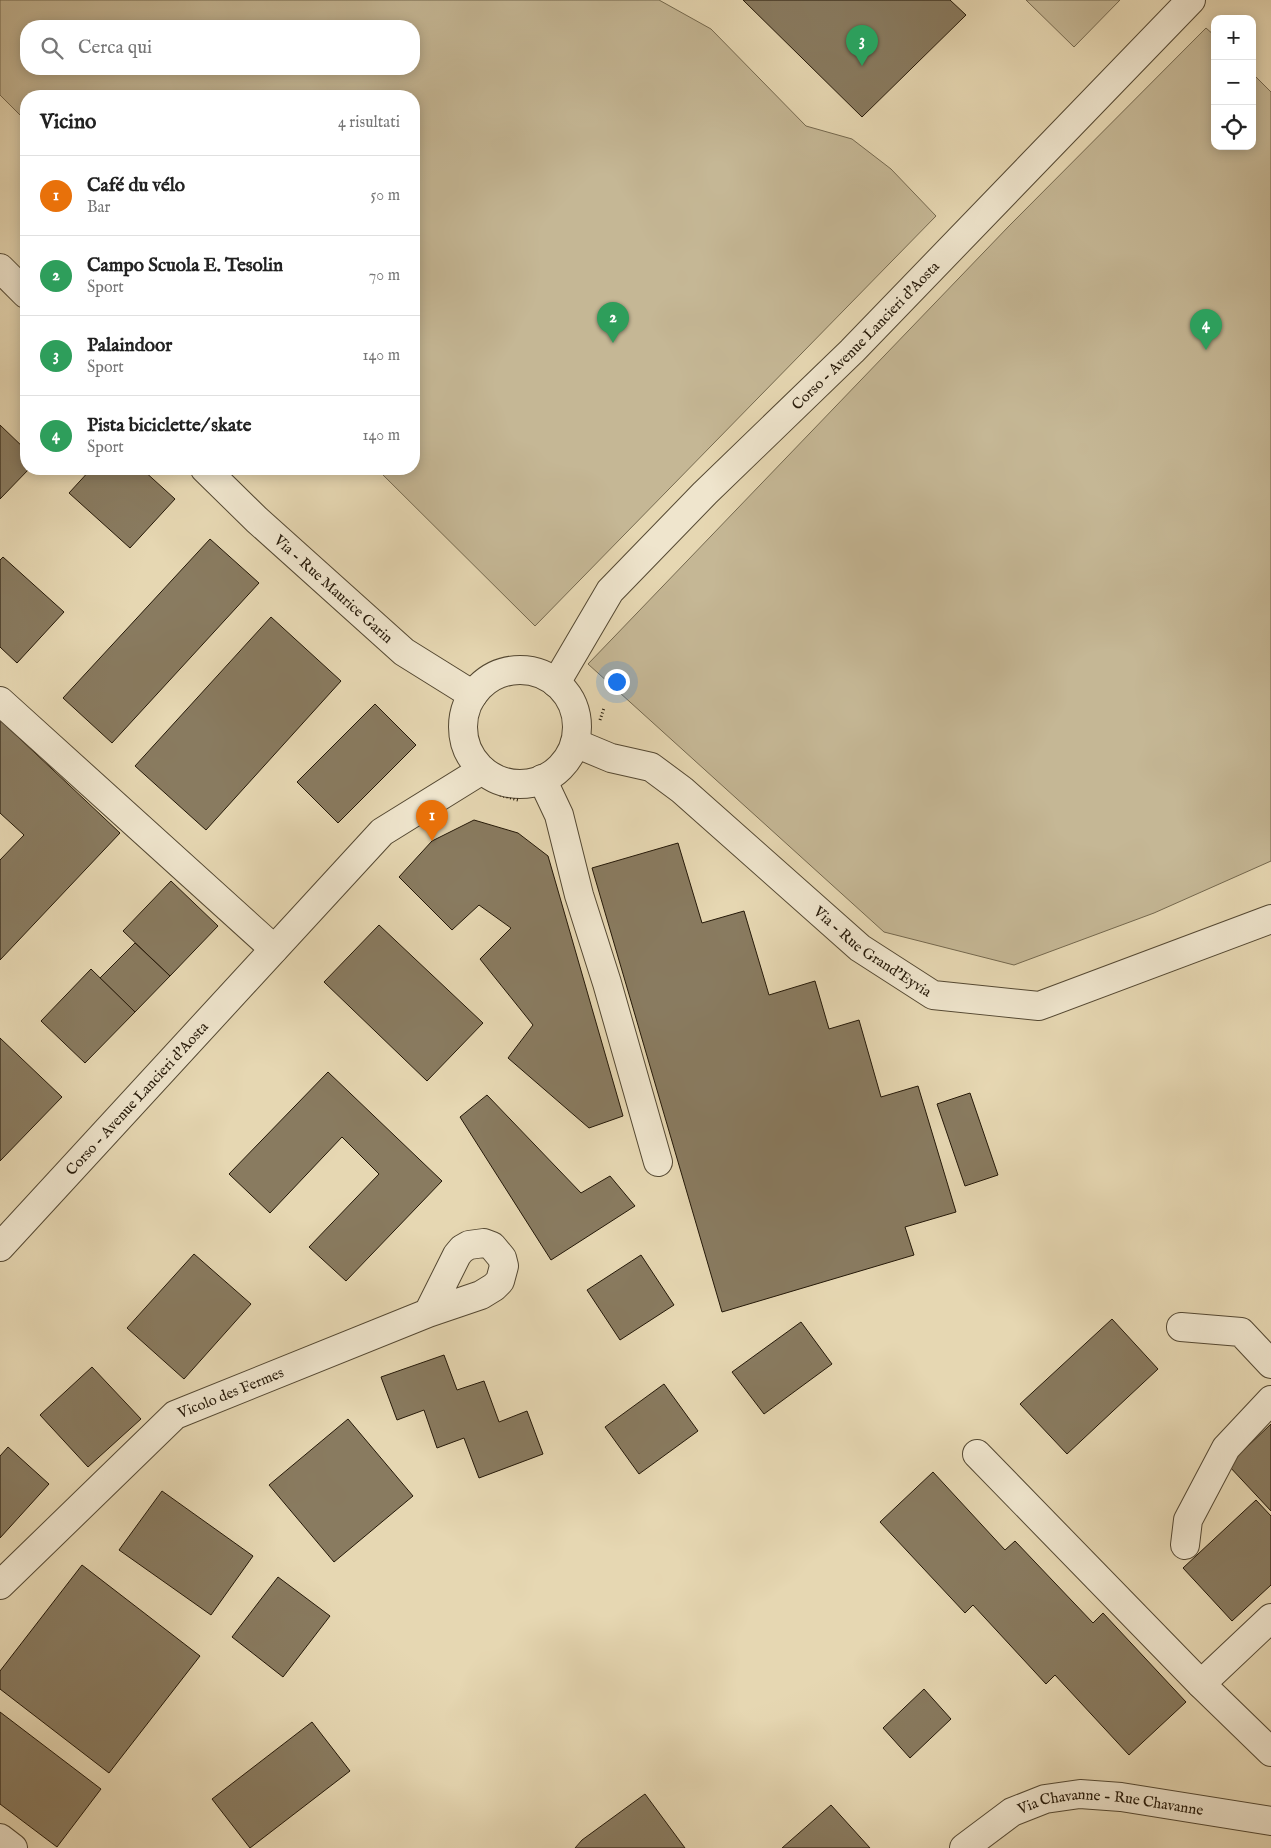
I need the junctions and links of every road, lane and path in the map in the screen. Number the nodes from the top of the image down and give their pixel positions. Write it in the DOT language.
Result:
graph roads {
  1 [pos="1191,0"];
  2 [pos="0,268"];
  3 [pos="20,288"];
  4 [pos="211,475"];
  5 [pos="556,683"];
  6 [pos="473,695"];
  7 [pos="0,701"];
  8 [pos="575,742"];
  9 [pos="482,770"];
  10 [pos="542,779"];
  11 [pos="1271,919"];
  12 [pos="274,949"];
  13 [pos="658,1162"];
  14 [pos="0,1247"];
  15 [pos="428,1313"];
  16 [pos="1181,1327"];
  17 [pos="1271,1364"];
  18 [pos="1271,1400"];
  19 [pos="977,1454"];
  20 [pos="1185,1545"];
  21 [pos="0,1586"];
  22 [pos="1271,1618"];
  23 [pos="1201,1684"];
  24 [pos="1271,1752"];
  25 [pos="1271,1821"];
  26 [pos="0,1838"];
  27 [pos="14,1848"];
  28 [pos="964,1848"];
  1 -- 5 [label="street, Corso - Avenue Lancieri d'Aosta"];
  2 -- 3 [label="street"];
  4 -- 6 [label="street, Via - Rue Maurice Garin"];
  5 -- 6 [label="street"];
  5 -- 8 [label="street"];
  6 -- 9 [label="street"];
  7 -- 12 [label="street"];
  8 -- 10 [label="street"];
  8 -- 11 [label="street, Via - Rue Grand'Eyvia"];
  9 -- 10 [label="street"];
  9 -- 12 [label="street, Corso - Avenue Lancieri d'Aosta"];
  10 -- 13 [label="street"];
  12 -- 14 [label="street, Corso - Avenue Lancieri d'Aosta"];
  15 -- 21 [label="street, Vicolo des Fermes"];
  16 -- 17 [label="street"];
  18 -- 20 [label="street"];
  19 -- 23 [label="street"];
  22 -- 23 [label="street"];
  23 -- 24 [label="street"];
  25 -- 28 [label="street, Via Chavanne - Rue Chavanne"];
  26 -- 27 [label="street"];
}
